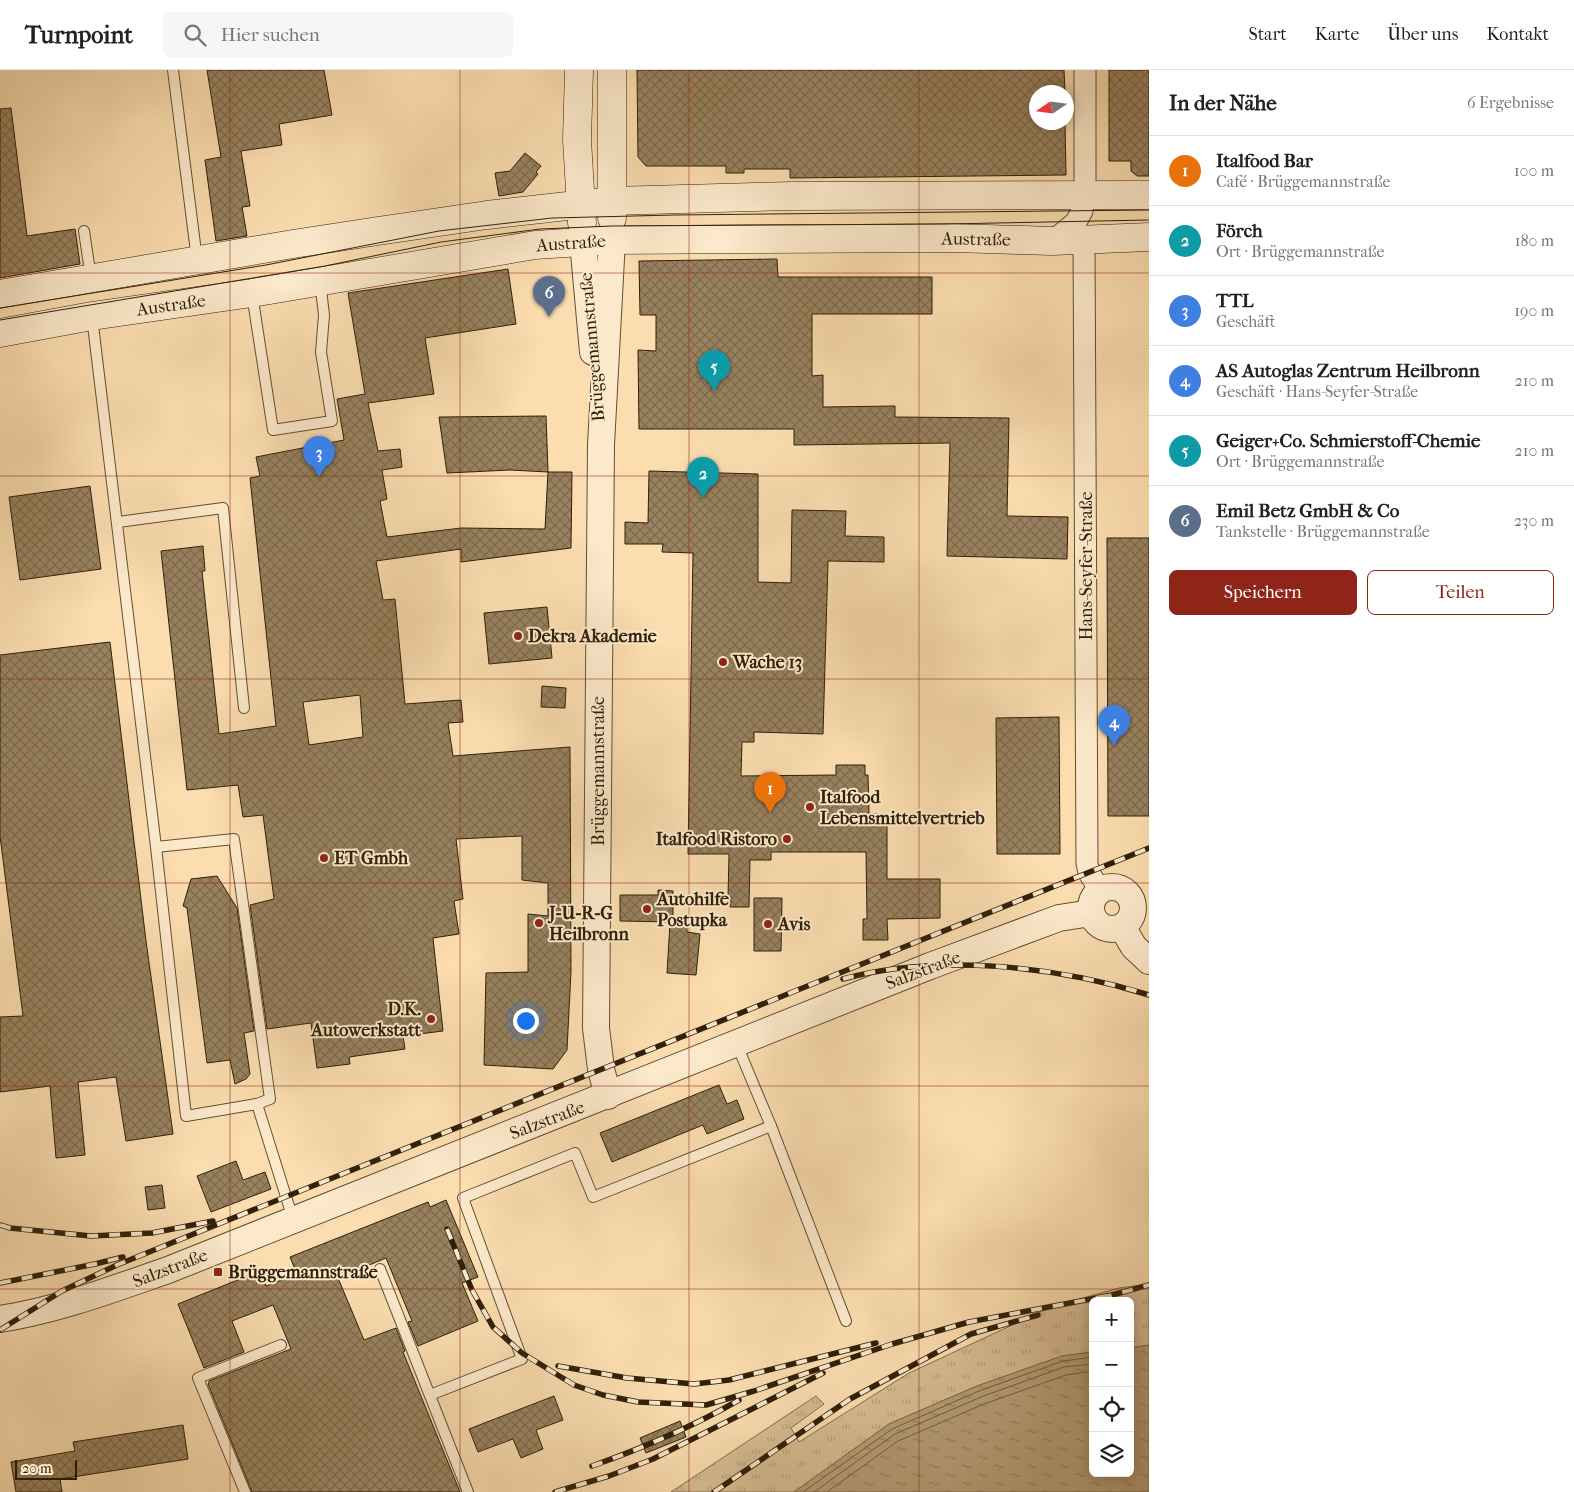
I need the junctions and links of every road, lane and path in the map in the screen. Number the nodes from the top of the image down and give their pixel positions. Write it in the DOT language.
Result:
graph roads {
  1 [pos="173,70"];
  2 [pos="579,70"];
  3 [pos="612,70"];
  4 [pos="1085,70"];
  5 [pos="1085,195"];
  6 [pos="1149,195"];
  7 [pos="612,201"];
  8 [pos="580,204"];
  9 [pos="84,232"];
  10 [pos="1149,237"];
  11 [pos="612,240"];
  12 [pos="1084,240"];
  13 [pos="1053,241"];
  14 [pos="583,242"];
  15 [pos="197,260"];
  16 [pos="91,279"];
  17 [pos="319,280"];
  18 [pos="252,293"];
  19 [pos="0,294"];
  20 [pos="92,316"];
  21 [pos="0,333"];
  22 [pos="601,445"];
  23 [pos="118,522"];
  24 [pos="244,708"];
  25 [pos="156,847"];
  26 [pos="1139,890"];
  27 [pos="1095,902"];
  28 [pos="1122,927"];
  29 [pos="1149,961"];
  30 [pos="737,1044"];
  31 [pos="608,1096"];
  32 [pos="257,1104"];
  33 [pos="771,1126"];
  34 [pos="293,1220"];
  35 [pos="380,1269"];
  36 [pos="0,1319"];
  37 [pos="846,1321"];
  38 [pos="281,1345"];
  39 [pos="430,1395"];
  40 [pos="245,1492"];
  41 [pos="468,1492"];
  1 -- 15 [label="lane"];
  2 -- 8 [label="main road, Brüggemannstraße"];
  3 -- 7 [label="main road, Brüggemannstraße"];
  4 -- 5 [label="street"];
  5 -- 6 [label="main road, Austraße"];
  5 -- 7 [label="main road, Austraße"];
  5 -- 13 [label="street"];
  7 -- 8 [label="main road, Austraße"];
  7 -- 11 [label="main road, Brüggemannstraße"];
  8 -- 14 [label="main road, Brüggemannstraße"];
  8 -- 15 [label="main road, Austraße"];
  9 -- 16 [label="lane"];
  10 -- 12 [label="main road, Austraße"];
  11 -- 13 [label="main road, Austraße"];
  11 -- 14 [label="main road, Austraße"];
  11 -- 22 [label="street, Brüggemannstraße"];
  12 -- 13 [label="main road, Austraße"];
  12 -- 27 [label="street, Hans-Seyfer-Straße"];
  14 -- 17 [label="main road, Austraße"];
  14 -- 22 [label="street, Brüggemannstraße"];
  15 -- 16 [label="main road, Austraße"];
  16 -- 19 [label="main road, Austraße"];
  17 -- 18 [label="main road, Austraße"];
  17 -- 18 [label="lane"];
  18 -- 20 [label="main road, Austraße"];
  20 -- 21 [label="main road, Austraße"];
  20 -- 23 [label="lane"];
  22 -- 31 [label="street, Brüggemannstraße"];
  23 -- 24 [label="lane"];
  23 -- 25 [label="lane"];
  25 -- 32 [label="lane"];
  25 -- 32 [label="lane"];
  26 -- 27 [label="street, Salzstraße"];
  26 -- 28 [label="street"];
  27 -- 28 [label="street"];
  27 -- 30 [label="street, Salzstraße"];
  28 -- 29 [label="street"];
  30 -- 31 [label="street, Salzstraße"];
  30 -- 33 [label="lane"];
  31 -- 34 [label="street, Salzstraße"];
  32 -- 34 [label="lane"];
  33 -- 37 [label="lane"];
  33 -- 39 [label="lane"];
  34 -- 36 [label="street, Salzstraße"];
  35 -- 39 [label="lane"];
  38 -- 40 [label="lane"];
  39 -- 41 [label="lane"];
}
